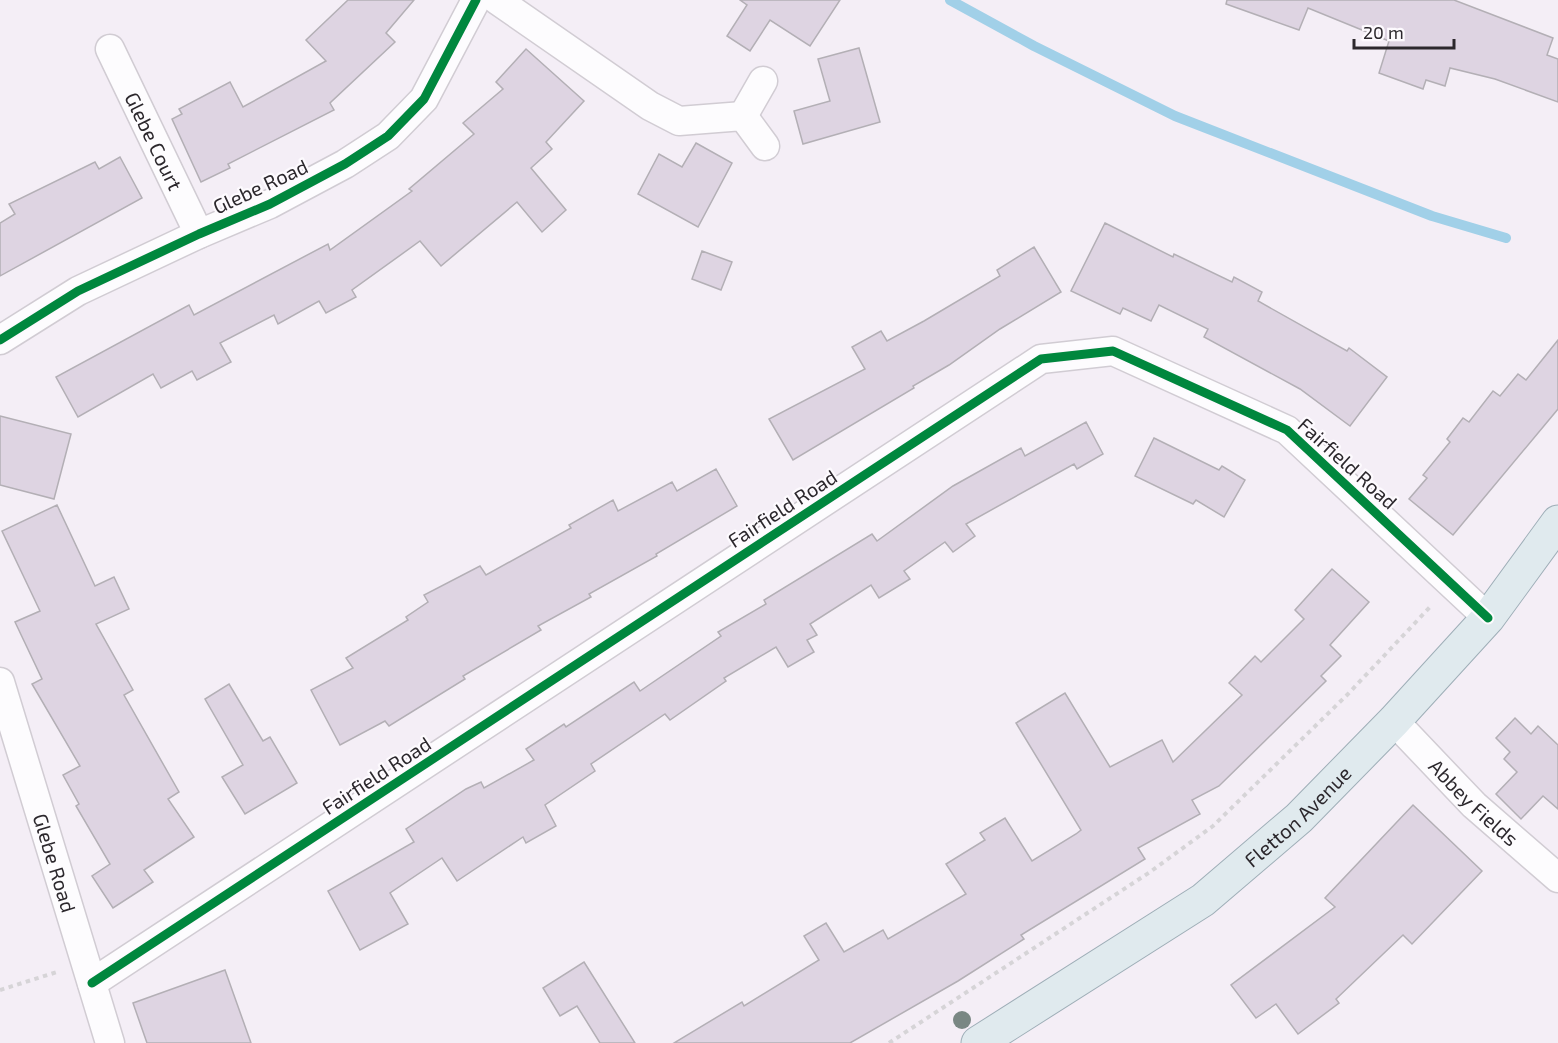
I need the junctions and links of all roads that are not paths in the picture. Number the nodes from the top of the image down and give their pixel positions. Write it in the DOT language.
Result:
graph roads {
  1 [pos="476,0"];
  2 [pos="497,0"];
  3 [pos="110,49"];
  4 [pos="763,81"];
  5 [pos="743,116"];
  6 [pos="765,146"];
  7 [pos="199,234"];
  8 [pos="0,340"];
  9 [pos="1558,522"];
  10 [pos="1488,618"];
  11 [pos="0,682"];
  12 [pos="1394,721"];
  13 [pos="1558,878"];
  14 [pos="89,973"];
  15 [pos="110,1043"];
  16 [pos="978,1043"];
  1 -- 7 [label="street, Glebe Road"];
  2 -- 5 [label="street"];
  3 -- 7 [label="street, Glebe Court"];
  4 -- 5 [label="street"];
  5 -- 6 [label="street"];
  7 -- 8 [label="street, Glebe Road"];
  9 -- 10 [label="main road, Fletton Avenue"];
  10 -- 12 [label="main road, Fletton Avenue"];
  10 -- 14 [label="street, Fairfield Road"];
  11 -- 14 [label="street, Glebe Road"];
  12 -- 13 [label="street, Abbey Fields"];
  12 -- 16 [label="main road, Fletton Avenue"];
  14 -- 15 [label="street, Glebe Road"];
}
